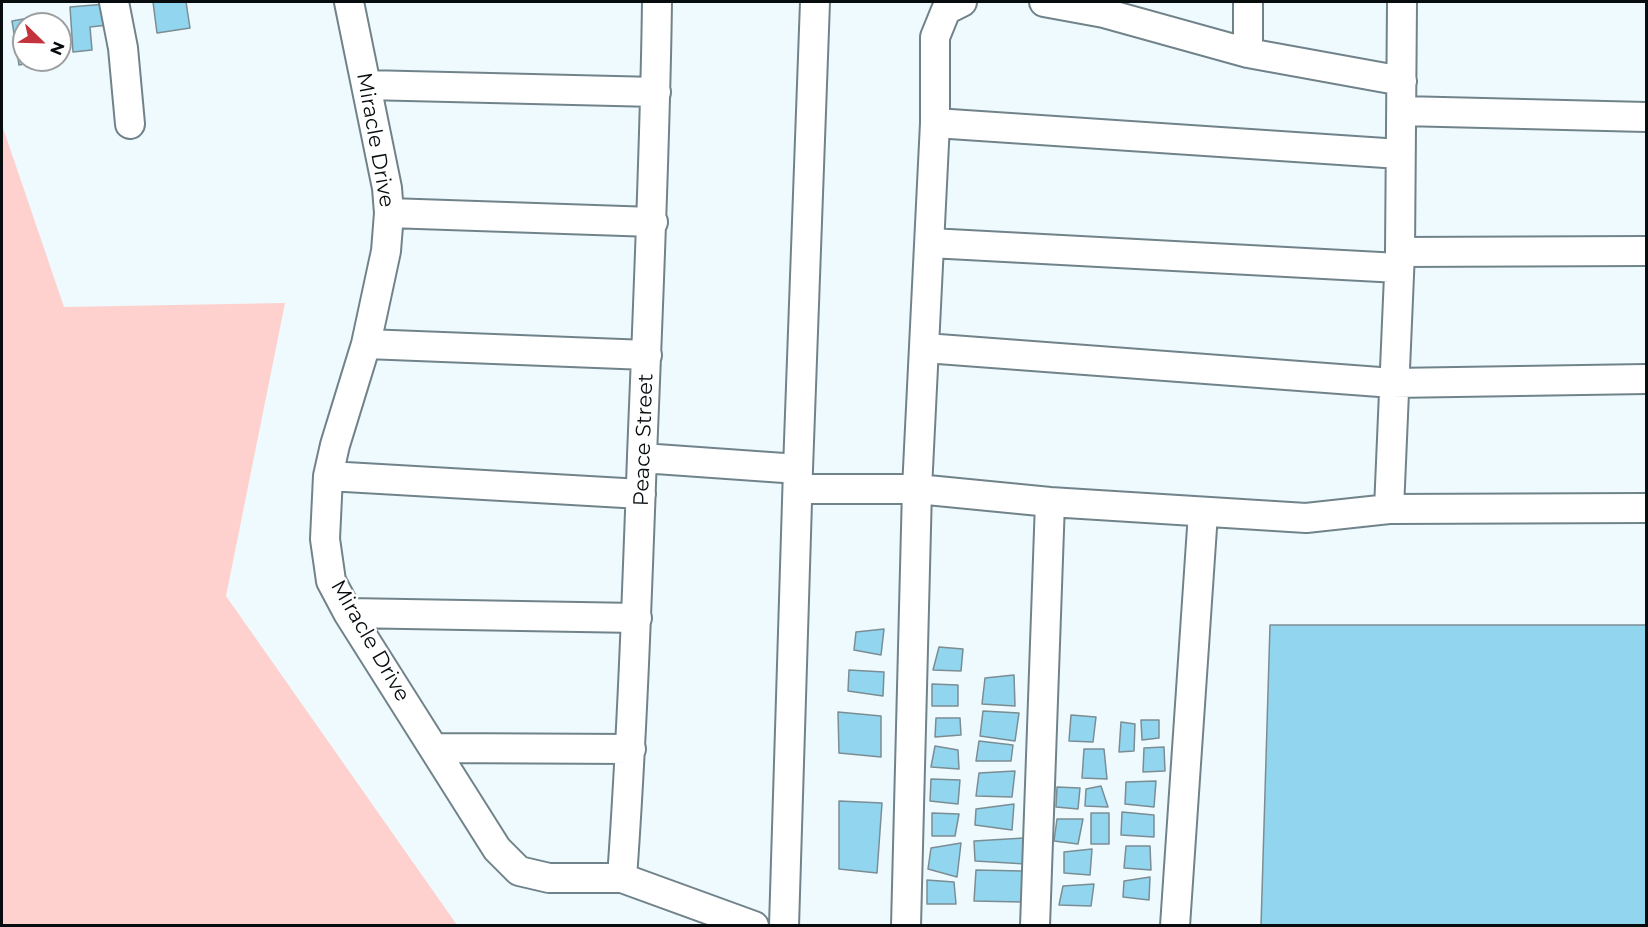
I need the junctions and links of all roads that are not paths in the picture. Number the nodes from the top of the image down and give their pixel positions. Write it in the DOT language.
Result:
graph roads {
  1 [pos="114,2"];
  2 [pos="349,2"];
  3 [pos="657,2"];
  4 [pos="816,2"];
  5 [pos="962,2"];
  6 [pos="1044,2"];
  7 [pos="1248,2"];
  8 [pos="1402,2"];
  9 [pos="1248,53"];
  10 [pos="1402,81"];
  11 [pos="366,85"];
  12 [pos="656,92"];
  13 [pos="1402,111"];
  14 [pos="1647,117"];
  15 [pos="935,123"];
  16 [pos="130,124"];
  17 [pos="1400,154"];
  18 [pos="389,213"];
  19 [pos="653,222"];
  20 [pos="930,243"];
  21 [pos="1647,251"];
  22 [pos="1399,260"];
  23 [pos="366,344"];
  24 [pos="925,348"];
  25 [pos="647,355"];
  26 [pos="1647,379"];
  27 [pos="1393,383"];
  28 [pos="642,458"];
  29 [pos="328,476"];
  30 [pos="798,479"];
  31 [pos="917,489"];
  32 [pos="642,494"];
  33 [pos="1050,502"];
  34 [pos="1647,508"];
  35 [pos="1389,509"];
  36 [pos="1203,513"];
  37 [pos="348,613"];
  38 [pos="637,618"];
  39 [pos="435,748"];
  40 [pos="631,749"];
  41 [pos="622,878"];
  42 [pos="754,926"];
  43 [pos="784,926"];
  44 [pos="906,926"];
  45 [pos="1035,926"];
  46 [pos="1174,926"];
  1 -- 16 [label="street"];
  2 -- 11 [label="street, Miracle Drive"];
  3 -- 12 [label="street, Peace Street"];
  4 -- 30 [label="street"];
  5 -- 15 [label="street"];
  6 -- 9 [label="street"];
  7 -- 9 [label="street"];
  8 -- 10 [label="street"];
  9 -- 10 [label="street"];
  10 -- 13 [label="street"];
  11 -- 12 [label="street"];
  11 -- 18 [label="street, Miracle Drive"];
  12 -- 19 [label="street, Peace Street"];
  13 -- 14 [label="street"];
  13 -- 17 [label="street"];
  15 -- 17 [label="street"];
  15 -- 20 [label="street"];
  17 -- 22 [label="street"];
  18 -- 19 [label="street"];
  18 -- 23 [label="street, Miracle Drive"];
  19 -- 25 [label="street, Peace Street"];
  20 -- 22 [label="street"];
  20 -- 24 [label="street"];
  21 -- 22 [label="street"];
  22 -- 27 [label="street"];
  23 -- 25 [label="street"];
  23 -- 29 [label="street, Miracle Drive"];
  24 -- 27 [label="street"];
  24 -- 31 [label="street"];
  25 -- 28 [label="street, Peace Street"];
  26 -- 27 [label="street"];
  27 -- 35 [label="street"];
  28 -- 30 [label="street"];
  28 -- 32 [label="street, Peace Street"];
  29 -- 32 [label="street"];
  29 -- 37 [label="street, Miracle Drive"];
  30 -- 31 [label="street"];
  30 -- 43 [label="street"];
  31 -- 33 [label="street"];
  31 -- 44 [label="street"];
  32 -- 38 [label="street, Peace Street"];
  33 -- 36 [label="street"];
  33 -- 45 [label="street"];
  34 -- 35 [label="street"];
  35 -- 36 [label="street"];
  36 -- 46 [label="street"];
  37 -- 38 [label="street"];
  37 -- 39 [label="street, Miracle Drive"];
  38 -- 40 [label="street, Peace Street"];
  39 -- 40 [label="street"];
  39 -- 41 [label="street, Miracle Drive"];
  40 -- 41 [label="street, Peace Street"];
  41 -- 42 [label="street, Miracle Drive"];
}
